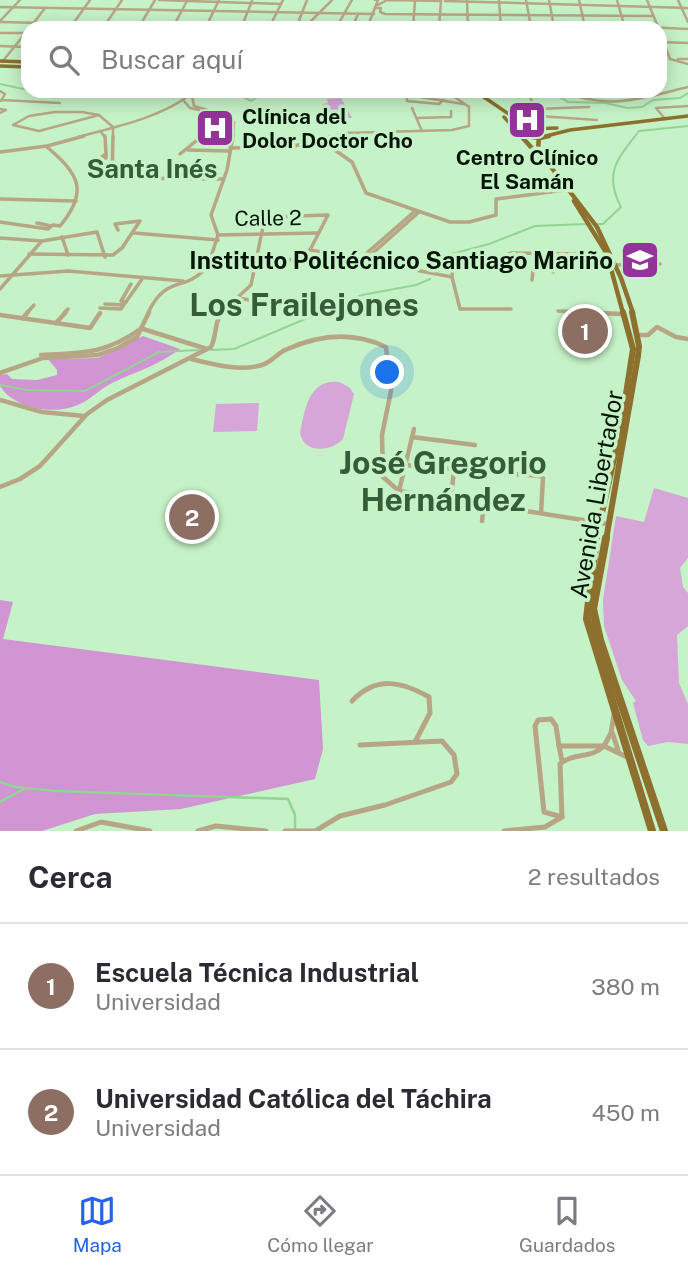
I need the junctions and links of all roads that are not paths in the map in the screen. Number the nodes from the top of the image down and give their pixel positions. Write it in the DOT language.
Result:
graph roads {
  1 [pos="20,0"];
  2 [pos="90,0"];
  3 [pos="122,0"];
  4 [pos="157,0"];
  5 [pos="188,0"];
  6 [pos="307,0"];
  7 [pos="332,0"];
  8 [pos="352,0"];
  9 [pos="377,0"];
  10 [pos="416,0"];
  11 [pos="617,0"];
  12 [pos="647,0"];
  13 [pos="678,0"];
  14 [pos="219,1"];
  15 [pos="252,1"];
  16 [pos="442,1"];
  17 [pos="467,1"];
  18 [pos="499,1"];
  19 [pos="282,2"];
  20 [pos="526,2"];
  21 [pos="549,2"];
  22 [pos="580,2"];
  23 [pos="618,5"];
  24 [pos="379,6"];
  25 [pos="650,6"];
  26 [pos="0,7"];
  27 [pos="13,8"];
  28 [pos="45,8"];
  29 [pos="681,8"];
  30 [pos="688,8"];
  31 [pos="83,9"];
  32 [pos="115,10"];
  33 [pos="148,11"];
  34 [pos="181,12"];
  35 [pos="213,13"];
  36 [pos="551,13"];
  37 [pos="581,13"];
  38 [pos="247,14"];
  39 [pos="276,14"];
  40 [pos="301,14"];
  41 [pos="318,14"];
  42 [pos="344,14"];
  43 [pos="358,14"];
  44 [pos="374,14"];
  45 [pos="414,14"];
  46 [pos="440,14"];
  47 [pos="469,14"];
  48 [pos="501,14"];
  49 [pos="528,14"];
  50 [pos="622,15"];
  51 [pos="653,16"];
  52 [pos="35,21"];
  53 [pos="74,21"];
  54 [pos="107,21"];
  55 [pos="142,21"];
  56 [pos="177,21"];
  57 [pos="209,21"];
  58 [pos="244,21"];
  59 [pos="272,21"];
  60 [pos="298,21"];
  61 [pos="311,21"];
  62 [pos="340,21"];
  63 [pos="355,21"];
  64 [pos="371,21"];
  65 [pos="414,21"];
  66 [pos="440,21"];
  67 [pos="468,21"];
  68 [pos="501,21"];
  69 [pos="530,21"];
  70 [pos="553,21"];
  71 [pos="583,21"];
  72 [pos="623,21"];
  73 [pos="655,21"];
  74 [pos="0,22"];
  75 [pos="688,22"];
  76 [pos="21,23"];
  77 [pos="667,28"];
  78 [pos="688,29"];
  79 [pos="21,32"];
  80 [pos="0,33"];
  81 [pos="21,40"];
  82 [pos="667,42"];
  83 [pos="688,43"];
  84 [pos="0,46"];
  85 [pos="15,47"];
  86 [pos="21,47"];
  87 [pos="667,53"];
  88 [pos="670,59"];
  89 [pos="688,61"];
  90 [pos="21,64"];
  91 [pos="0,65"];
  92 [pos="21,65"];
  93 [pos="688,87"];
  94 [pos="0,91"];
  95 [pos="667,93"];
  96 [pos="185,98"];
  97 [pos="190,98"];
  98 [pos="192,98"];
  99 [pos="408,98"];
  100 [pos="433,98"];
  101 [pos="457,98"];
  102 [pos="480,98"];
  103 [pos="488,98"];
  104 [pos="530,98"];
  105 [pos="580,98"];
  106 [pos="646,98"];
  107 [pos="1,100"];
  108 [pos="444,100"];
  109 [pos="183,101"];
  110 [pos="60,103"];
  111 [pos="468,105"];
  112 [pos="688,106"];
  113 [pos="589,107"];
  114 [pos="412,108"];
  115 [pos="536,109"];
  116 [pos="201,110"];
  117 [pos="451,111"];
  118 [pos="100,115"];
  119 [pos="688,115"];
  120 [pos="539,116"];
  121 [pos="418,118"];
  122 [pos="664,118"];
  123 [pos="597,120"];
  124 [pos="537,126"];
  125 [pos="113,127"];
  126 [pos="99,131"];
  127 [pos="422,131"];
  128 [pos="521,135"];
  129 [pos="231,137"];
  130 [pos="540,138"];
  131 [pos="319,139"];
  132 [pos="47,146"];
  133 [pos="188,150"];
  134 [pos="229,150"];
  135 [pos="0,152"];
  136 [pos="106,154"];
  137 [pos="180,154"];
  138 [pos="177,167"];
  139 [pos="176,179"];
  140 [pos="223,179"];
  141 [pos="566,190"];
  142 [pos="0,199"];
  143 [pos="76,201"];
  144 [pos="417,211"];
  145 [pos="242,214"];
  146 [pos="265,217"];
  147 [pos="0,222"];
  148 [pos="37,223"];
  149 [pos="52,226"];
  150 [pos="118,230"];
  151 [pos="134,233"];
  152 [pos="261,233"];
  153 [pos="318,233"];
  154 [pos="62,237"];
  155 [pos="218,237"];
  156 [pos="0,238"];
  157 [pos="42,241"];
  158 [pos="310,250"];
  159 [pos="535,253"];
  160 [pos="550,253"];
  161 [pos="29,254"];
  162 [pos="587,254"];
  163 [pos="68,255"];
  164 [pos="105,257"];
  165 [pos="363,260"];
  166 [pos="209,261"];
  167 [pos="660,264"];
  168 [pos="254,265"];
  169 [pos="613,265"];
  170 [pos="552,272"];
  171 [pos="12,275"];
  172 [pos="0,276"];
  173 [pos="452,277"];
  174 [pos="142,278"];
  175 [pos="155,279"];
  176 [pos="532,280"];
  177 [pos="184,281"];
  178 [pos="131,285"];
  179 [pos="168,288"];
  180 [pos="0,289"];
  181 [pos="238,298"];
  182 [pos="254,301"];
  183 [pos="125,303"];
  184 [pos="34,305"];
  185 [pos="68,309"];
  186 [pos="511,309"];
  187 [pos="558,311"];
  188 [pos="625,314"];
  189 [pos="0,315"];
  190 [pos="23,319"];
  191 [pos="57,323"];
  192 [pos="142,328"];
  193 [pos="637,335"];
  194 [pos="688,339"];
  195 [pos="208,349"];
  196 [pos="191,359"];
  197 [pos="0,372"];
  198 [pos="0,400"];
  199 [pos="84,416"];
  200 [pos="414,429"];
  201 [pos="412,437"];
  202 [pos="475,444"];
  203 [pos="49,448"];
  204 [pos="55,450"];
  205 [pos="405,465"];
  206 [pos="454,469"];
  207 [pos="0,487"];
  208 [pos="399,491"];
  209 [pos="451,499"];
  210 [pos="484,504"];
  211 [pos="541,513"];
  212 [pos="482,522"];
  213 [pos="604,523"];
  214 [pos="352,701"];
  215 [pos="615,713"];
  216 [pos="612,731"];
  217 [pos="415,741"];
  218 [pos="360,745"];
  219 [pos="603,745"];
  220 [pos="559,746"];
  221 [pos="618,751"];
  222 [pos="629,759"];
  223 [pos="562,761"];
  224 [pos="562,817"];
  225 [pos="318,830"];
  226 [pos="75,831"];
  227 [pos="150,831"];
  228 [pos="198,831"];
  229 [pos="266,831"];
  230 [pos="285,831"];
  231 [pos="504,831"];
  232 [pos="652,831"];
  233 [pos="664,831"];
  1 -- 27 [label="street"];
  2 -- 31 [label="street"];
  3 -- 32 [label="street"];
  4 -- 5 [label="street"];
  4 -- 33 [label="street"];
  5 -- 14 [label="street"];
  5 -- 34 [label="street"];
  6 -- 40 [label="street"];
  7 -- 41 [label="street"];
  8 -- 42 [label="street"];
  9 -- 24 [label="street"];
  10 -- 16 [label="street"];
  10 -- 24 [label="street"];
  10 -- 45 [label="street"];
  11 -- 23 [label="street"];
  12 -- 25 [label="street"];
  13 -- 29 [label="street"];
  14 -- 15 [label="street"];
  14 -- 35 [label="street"];
  15 -- 19 [label="street"];
  15 -- 38 [label="street"];
  16 -- 17 [label="street"];
  16 -- 46 [label="street"];
  17 -- 18 [label="street"];
  17 -- 47 [label="street"];
  18 -- 20 [label="street"];
  18 -- 48 [label="street"];
  19 -- 39 [label="street"];
  20 -- 21 [label="street"];
  20 -- 49 [label="street"];
  21 -- 22 [label="street"];
  21 -- 36 [label="street"];
  22 -- 23 [label="street"];
  22 -- 37 [label="street"];
  23 -- 25 [label="street"];
  23 -- 50 [label="street"];
  24 -- 44 [label="street"];
  24 -- 45 [label="street"];
  25 -- 29 [label="street"];
  25 -- 51 [label="street"];
  26 -- 27 [label="street"];
  27 -- 28 [label="street"];
  27 -- 74 [label="street"];
  28 -- 31 [label="street"];
  28 -- 52 [label="street"];
  29 -- 30 [label="street"];
  29 -- 75 [label="street"];
  31 -- 32 [label="street"];
  31 -- 53 [label="street"];
  32 -- 33 [label="street"];
  32 -- 54 [label="street"];
  33 -- 34 [label="street"];
  33 -- 55 [label="street"];
  34 -- 35 [label="street"];
  34 -- 56 [label="street"];
  35 -- 38 [label="street"];
  35 -- 57 [label="street"];
  36 -- 37 [label="street"];
  36 -- 49 [label="street"];
  36 -- 70 [label="street"];
  37 -- 50 [label="street"];
  37 -- 71 [label="street"];
  38 -- 39 [label="street"];
  38 -- 58 [label="street"];
  39 -- 40 [label="street"];
  39 -- 59 [label="street"];
  40 -- 41 [label="street"];
  40 -- 60 [label="street"];
  41 -- 42 [label="street"];
  41 -- 61 [label="street"];
  42 -- 43 [label="street"];
  42 -- 62 [label="street"];
  43 -- 44 [label="street"];
  43 -- 63 [label="street"];
  44 -- 64 [label="street"];
  45 -- 46 [label="street"];
  45 -- 65 [label="street"];
  46 -- 47 [label="street"];
  46 -- 66 [label="street"];
  47 -- 48 [label="street"];
  47 -- 67 [label="street"];
  48 -- 49 [label="street"];
  48 -- 68 [label="street"];
  49 -- 69 [label="street"];
  50 -- 51 [label="street"];
  50 -- 72 [label="street"];
  51 -- 73 [label="street"];
  74 -- 76 [label="street"];
  77 -- 78 [label="street"];
  79 -- 80 [label="street"];
  81 -- 85 [label="street"];
  82 -- 83 [label="street"];
  84 -- 85 [label="street"];
  85 -- 86 [label="street"];
  85 -- 91 [label="street"];
  87 -- 88 [label="street"];
  88 -- 89 [label="street"];
  90 -- 91 [label="main road"];
  91 -- 92 [label="main road"];
  93 -- 95 [label="street"];
  94 -- 107 [label="street"];
  96 -- 109 [label="street"];
  97 -- 116 [label="street"];
  98 -- 129 [label="street"];
  99 -- 108 [label="street"];
  100 -- 108 [label="street"];
  101 -- 111 [label="street"];
  102 -- 128 [label="main road, Avenida Libertador"];
  103 -- 124 [label="main road"];
  104 -- 115 [label="street"];
  105 -- 106 [label="street"];
  107 -- 110 [label="street"];
  108 -- 111 [label="street"];
  109 -- 116 [label="street"];
  109 -- 125 [label="street"];
  111 -- 127 [label="street"];
  112 -- 122 [label="street"];
  113 -- 115 [label="street"];
  114 -- 121 [label="street"];
  115 -- 120 [label="street"];
  116 -- 129 [label="street"];
  117 -- 121 [label="street"];
  118 -- 118 [label="street"];
  118 -- 125 [label="street"];
  119 -- 122 [label="main road"];
  120 -- 123 [label="street"];
  120 -- 124 [label="street"];
  121 -- 127 [label="street"];
  122 -- 124 [label="main road"];
  122 -- 130 [label="main road"];
  124 -- 128 [label="main road"];
  124 -- 130 [label="main road, Avenida Libertador"];
  125 -- 126 [label="street"];
  125 -- 139 [label="street"];
  126 -- 132 [label="street"];
  126 -- 136 [label="street"];
  127 -- 131 [label="street"];
  128 -- 130 [label="main road"];
  128 -- 141 [label="main road, Avenida Libertador"];
  129 -- 133 [label="street"];
  129 -- 134 [label="street"];
  130 -- 169 [label="main road, Avenida Libertador"];
  131 -- 134 [label="street"];
  131 -- 144 [label="street"];
  132 -- 135 [label="street"];
  132 -- 143 [label="street"];
  133 -- 134 [label="street"];
  133 -- 137 [label="street"];
  134 -- 140 [label="street"];
  138 -- 139 [label="street"];
  139 -- 140 [label="street"];
  140 -- 155 [label="street"];
  141 -- 144 [label="street"];
  141 -- 169 [label="main road, Avenida Libertador"];
  142 -- 143 [label="street"];
  143 -- 149 [label="street"];
  144 -- 165 [label="street"];
  145 -- 146 [label="street"];
  146 -- 152 [label="street"];
  146 -- 153 [label="street"];
  147 -- 149 [label="street"];
  148 -- 149 [label="street"];
  150 -- 151 [label="street"];
  151 -- 155 [label="street, Calle 2"];
  151 -- 164 [label="street"];
  152 -- 153 [label="street, Calle 2"];
  152 -- 155 [label="street, Calle 2"];
  152 -- 168 [label="street"];
  153 -- 158 [label="street"];
  154 -- 157 [label="street"];
  154 -- 163 [label="street"];
  154 -- 164 [label="street"];
  155 -- 166 [label="street"];
  156 -- 157 [label="street"];
  157 -- 161 [label="street"];
  158 -- 165 [label="street"];
  158 -- 168 [label="street"];
  159 -- 160 [label="street"];
  159 -- 173 [label="street"];
  159 -- 176 [label="street"];
  160 -- 162 [label="street"];
  160 -- 170 [label="street"];
  161 -- 163 [label="street"];
  161 -- 171 [label="street"];
  163 -- 164 [label="street"];
  165 -- 173 [label="street"];
  166 -- 168 [label="street"];
  166 -- 177 [label="street"];
  167 -- 169 [label="street"];
  168 -- 181 [label="street"];
  169 -- 188 [label="main road, Avenida Libertador"];
  169 -- 193 [label="main road, Avenida Libertador"];
  171 -- 172 [label="street"];
  171 -- 174 [label="street"];
  171 -- 180 [label="street"];
  173 -- 186 [label="street"];
  174 -- 175 [label="street"];
  174 -- 183 [label="street"];
  175 -- 177 [label="street"];
  175 -- 179 [label="street"];
  177 -- 179 [label="street"];
  178 -- 183 [label="street"];
  179 -- 192 [label="street"];
  181 -- 182 [label="street"];
  181 -- 195 [label="street"];
  183 -- 191 [label="street"];
  184 -- 190 [label="street"];
  185 -- 191 [label="street"];
  187 -- 188 [label="street"];
  188 -- 213 [label="main road, Avenida Libertador"];
  189 -- 190 [label="street"];
  190 -- 191 [label="street"];
  192 -- 195 [label="street"];
  192 -- 197 [label="street"];
  193 -- 194 [label="street"];
  193 -- 213 [label="main road, Avenida Libertador"];
  195 -- 196 [label="street"];
  196 -- 199 [label="street"];
  196 -- 208 [label="street"];
  198 -- 199 [label="street"];
  199 -- 204 [label="street"];
  200 -- 201 [label="street"];
  201 -- 202 [label="street"];
  201 -- 205 [label="street"];
  203 -- 204 [label="street"];
  204 -- 207 [label="street"];
  205 -- 206 [label="street"];
  205 -- 208 [label="street"];
  206 -- 209 [label="street"];
  206 -- 211 [label="street"];
  208 -- 209 [label="street"];
  209 -- 210 [label="street"];
  210 -- 211 [label="street"];
  210 -- 212 [label="street"];
  211 -- 213 [label="street"];
  213 -- 215 [label="main road, Avenida Libertador"];
  213 -- 233 [label="main road, Avenida Libertador"];
  214 -- 217 [label="street"];
  215 -- 216 [label="street"];
  215 -- 222 [label="main road, Avenida Libertador"];
  216 -- 219 [label="street"];
  216 -- 221 [label="street"];
  217 -- 218 [label="street"];
  217 -- 225 [label="street"];
  219 -- 220 [label="street"];
  219 -- 221 [label="street"];
  219 -- 223 [label="street"];
  220 -- 223 [label="street"];
  220 -- 224 [label="street"];
  221 -- 222 [label="street"];
  222 -- 232 [label="main road, Avenida Libertador"];
  223 -- 224 [label="street"];
  224 -- 231 [label="street"];
  225 -- 230 [label="street"];
  226 -- 227 [label="street"];
  228 -- 229 [label="street"];
}
